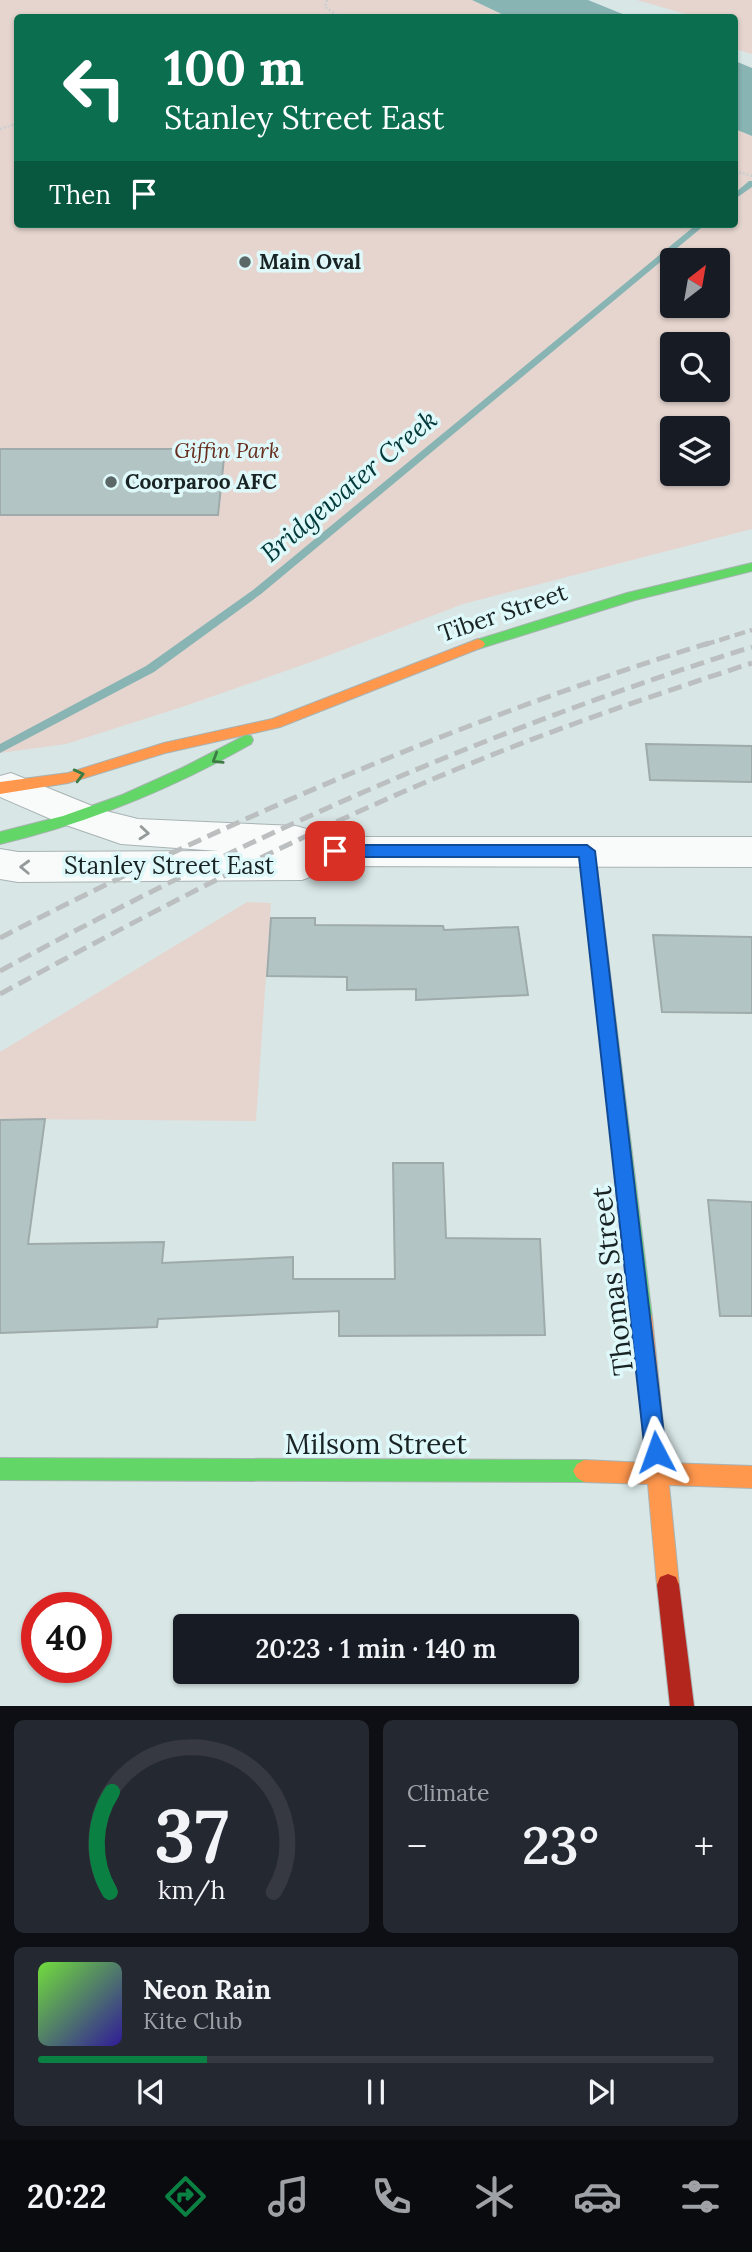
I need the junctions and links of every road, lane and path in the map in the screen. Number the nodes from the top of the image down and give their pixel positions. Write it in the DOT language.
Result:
graph roads {
  1 [pos="327,0"];
  2 [pos="335,14"];
  3 [pos="752,567"];
  4 [pos="275,723"];
  5 [pos="6,787"];
  6 [pos="80,818"];
  7 [pos="0,838"];
  8 [pos="335,851"];
  9 [pos="587,851"];
  10 [pos="752,852"];
  11 [pos="0,864"];
  12 [pos="0,1469"];
  13 [pos="657,1475"];
  14 [pos="752,1477"];
  15 [pos="682,1706"];
  1 -- 2 [label="path"];
  3 -- 4 [label="street, Tiber Street"];
  5 -- 4 [label="street, Tiber Street, one-way"];
  4 -- 6 [label="street, Tiber Street, one-way"];
  5 -- 6 [label="street, Stanley Street East"];
  6 -- 7 [label="street, Tiber Street"];
  6 -- 8 [label="street, Stanley Street East, one-way"];
  8 -- 9 [label="street, Stanley Street East"];
  8 -- 11 [label="street, Stanley Street East, one-way"];
  9 -- 10 [label="street, Stanley Street East"];
  9 -- 13 [label="street, Thomas Street"];
  12 -- 13 [label="street, Milsom Street"];
  13 -- 14 [label="street, Milsom Street"];
  13 -- 15 [label="street, Thomas Street"];
}
